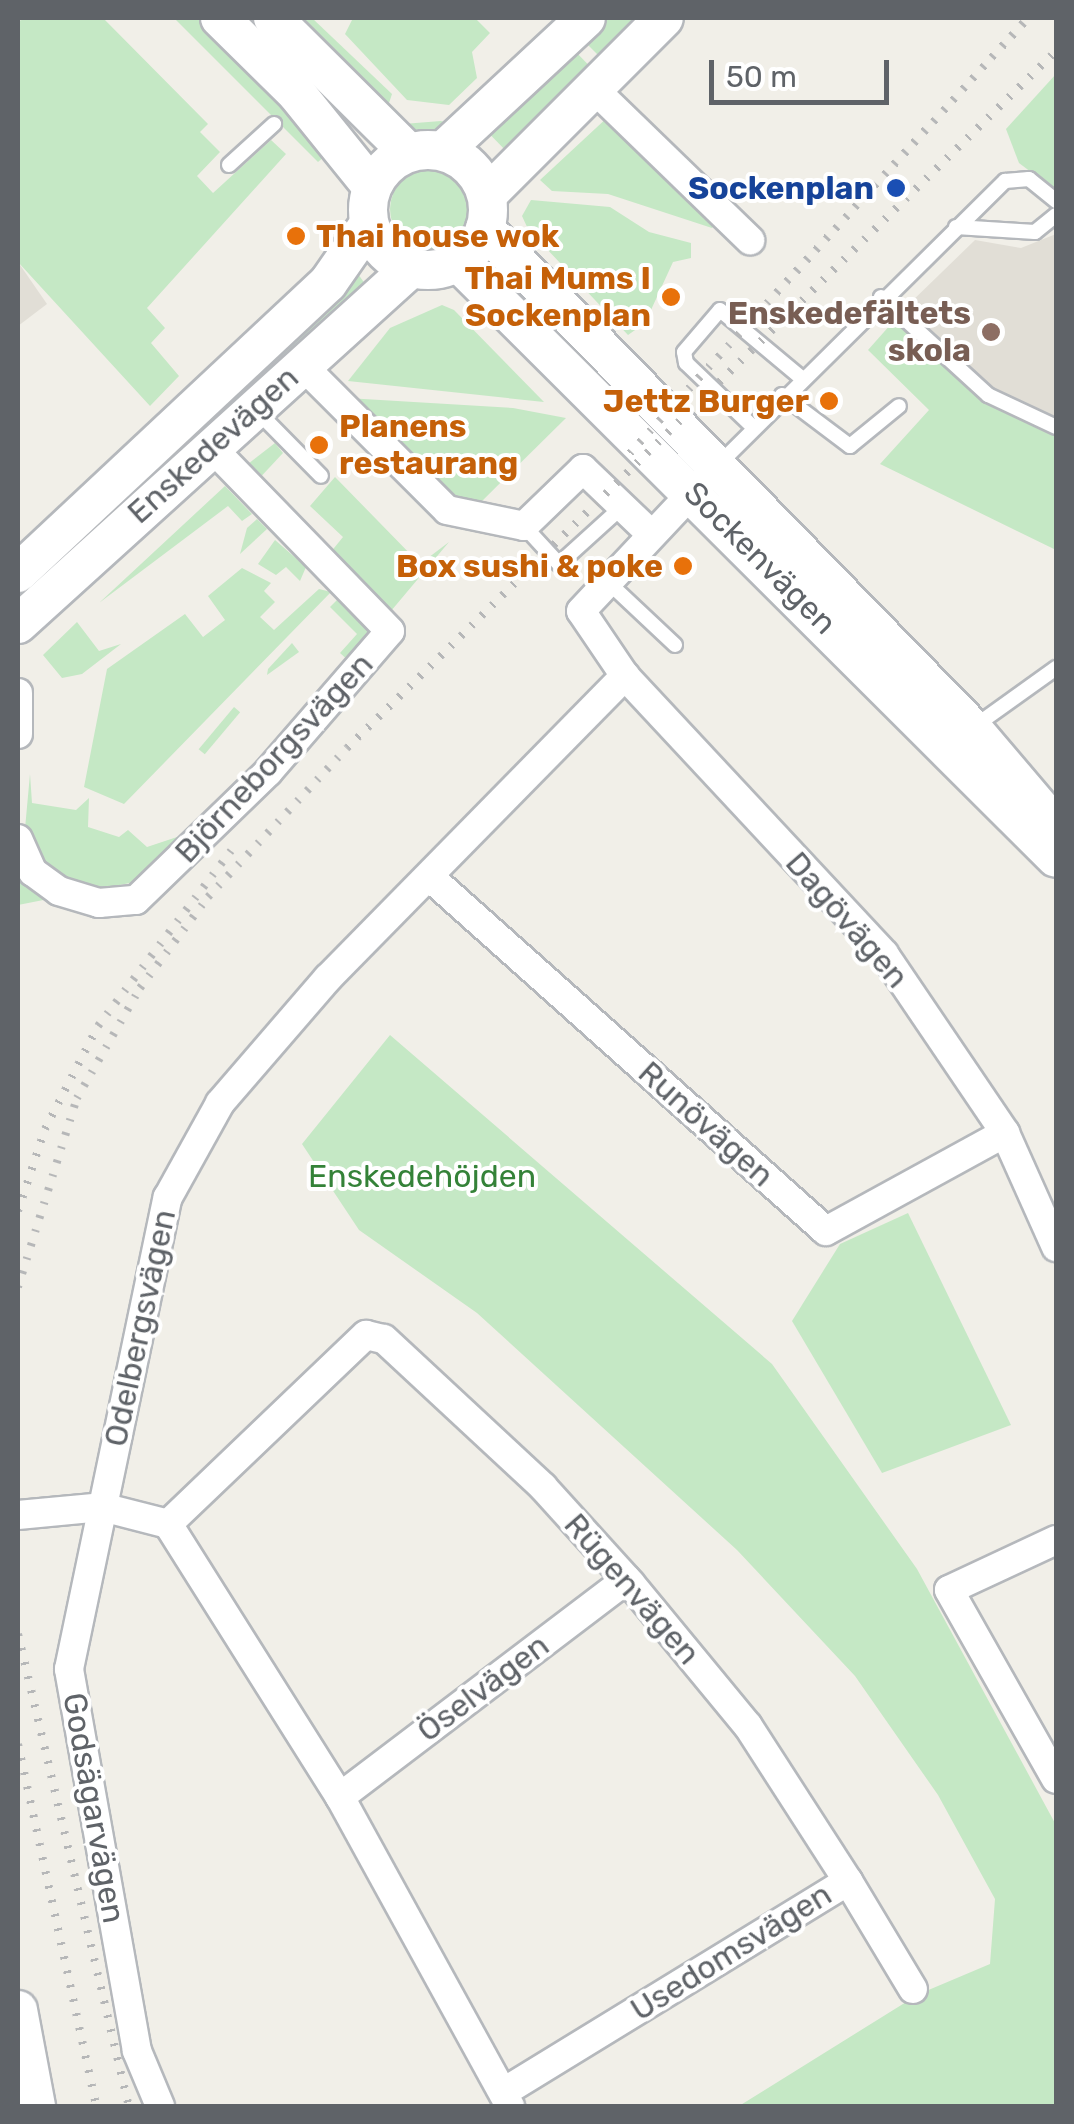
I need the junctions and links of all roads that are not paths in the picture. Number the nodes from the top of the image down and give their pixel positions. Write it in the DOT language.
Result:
graph roads {
  1 [pos="220,18"];
  2 [pos="272,18"];
  3 [pos="586,18"];
  4 [pos="664,18"];
  5 [pos="593,88"];
  6 [pos="274,124"];
  7 [pos="426,152"];
  8 [pos="229,165"];
  9 [pos="1056,202"];
  10 [pos="370,205"];
  11 [pos="486,212"];
  12 [pos="1056,215"];
  13 [pos="956,227"];
  14 [pos="750,240"];
  15 [pos="458,262"];
  16 [pos="412,268"];
  17 [pos="881,297"];
  18 [pos="301,364"];
  19 [pos="800,377"];
  20 [pos="782,395"];
  21 [pos="898,406"];
  22 [pos="253,407"];
  23 [pos="752,426"];
  24 [pos="1056,427"];
  25 [pos="210,446"];
  26 [pos="321,476"];
  27 [pos="705,479"];
  28 [pos="623,506"];
  29 [pos="524,526"];
  30 [pos="652,535"];
  31 [pos="18,573"];
  32 [pos="608,582"];
  33 [pos="18,624"];
  34 [pos="674,645"];
  35 [pos="1056,668"];
  36 [pos="625,676"];
  37 [pos="18,693"];
  38 [pos="972,728"];
  39 [pos="18,734"];
  40 [pos="1056,830"];
  41 [pos="18,839"];
  42 [pos="1056,858"];
  43 [pos="432,880"];
  44 [pos="1005,1133"];
  45 [pos="1056,1246"];
  46 [pos="102,1507"];
  47 [pos="26,1515"];
  48 [pos="168,1524"];
  49 [pos="1056,1540"];
  50 [pos="627,1579"];
  51 [pos="1056,1779"];
  52 [pos="340,1797"];
  53 [pos="848,1881"];
  54 [pos="913,1989"];
  55 [pos="18,2010"];
  56 [pos="29,2093"];
  57 [pos="509,2098"];
  58 [pos="160,2106"];
  1 -- 10 [label="street"];
  2 -- 7 [label="street"];
  3 -- 7 [label="street"];
  4 -- 5 [label="street"];
  5 -- 11 [label="street"];
  5 -- 14 [label="street"];
  6 -- 8 [label="lane"];
  7 -- 10 [label="street"];
  7 -- 11 [label="street"];
  9 -- 13 [label="lane"];
  10 -- 16 [label="street"];
  10 -- 31 [label="street, Enskedevägen"];
  11 -- 15 [label="street"];
  11 -- 27 [label="street, Sockenvägen"];
  12 -- 13 [label="lane"];
  13 -- 17 [label="lane"];
  15 -- 16 [label="street"];
  15 -- 27 [label="street, Sockenvägen"];
  16 -- 18 [label="street, Enskedevägen"];
  17 -- 19 [label="lane"];
  17 -- 24 [label="lane"];
  18 -- 22 [label="street, Enskedevägen"];
  18 -- 29 [label="street"];
  19 -- 20 [label="lane"];
  19 -- 23 [label="lane"];
  20 -- 21 [label="lane"];
  20 -- 23 [label="lane"];
  22 -- 25 [label="street, Enskedevägen"];
  22 -- 26 [label="lane"];
  23 -- 27 [label="lane"];
  25 -- 33 [label="street, Enskedevägen"];
  25 -- 41 [label="street, Björneborgsvägen"];
  27 -- 30 [label="street"];
  27 -- 38 [label="street, Sockenvägen"];
  27 -- 42 [label="street, Sockenvägen"];
  28 -- 29 [label="street"];
  28 -- 29 [label="lane"];
  28 -- 30 [label="street"];
  30 -- 32 [label="street"];
  32 -- 34 [label="lane"];
  32 -- 36 [label="street"];
  35 -- 38 [label="lane"];
  36 -- 43 [label="street, Odelbergsvägen"];
  36 -- 44 [label="street, Dagövägen"];
  37 -- 39 [label="street"];
  38 -- 40 [label="street, Sockenvägen"];
  43 -- 44 [label="street, Runövägen"];
  43 -- 46 [label="street, Odelbergsvägen"];
  44 -- 45 [label="street, Dagövägen"];
  46 -- 47 [label="street"];
  46 -- 48 [label="street"];
  46 -- 58 [label="street, Godsägarvägen"];
  48 -- 50 [label="street, Rügenvägen"];
  48 -- 52 [label="street"];
  49 -- 51 [label="street"];
  50 -- 52 [label="street, Öselvägen"];
  50 -- 53 [label="street, Rügenvägen"];
  52 -- 57 [label="street"];
  53 -- 54 [label="street, Usedomsvägen"];
  53 -- 57 [label="street, Usedomsvägen"];
  55 -- 56 [label="street"];
}
